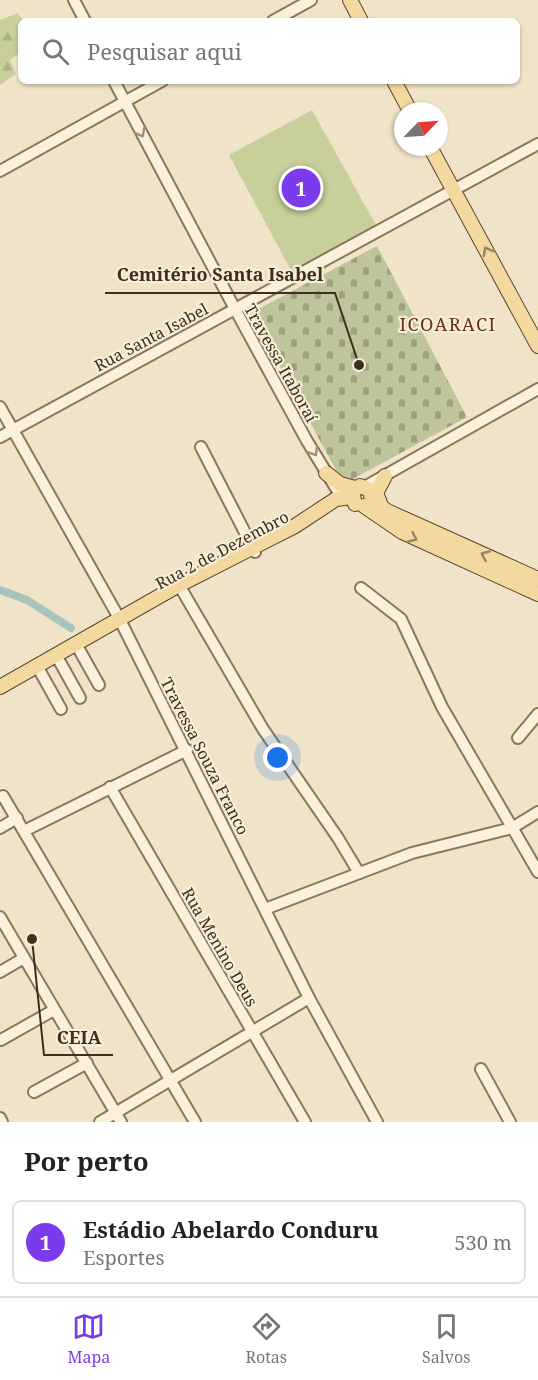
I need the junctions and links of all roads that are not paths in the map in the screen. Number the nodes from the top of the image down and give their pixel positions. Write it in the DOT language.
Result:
graph roads {
  1 [pos="74,0"];
  2 [pos="311,0"];
  3 [pos="350,0"];
  4 [pos="83,18"];
  5 [pos="278,18"];
  6 [pos="359,18"];
  7 [pos="115,84"];
  8 [pos="157,84"];
  9 [pos="396,84"];
  10 [pos="124,102"];
  11 [pos="405,102"];
  12 [pos="538,144"];
  13 [pos="435,156"];
  14 [pos="0,171"];
  15 [pos="453,189"];
  16 [pos="235,309"];
  17 [pos="538,346"];
  18 [pos="538,389"];
  19 [pos="0,407"];
  20 [pos="12,430"];
  21 [pos="0,436"];
  22 [pos="201,447"];
  23 [pos="326,473"];
  24 [pos="385,476"];
  25 [pos="358,496"];
  26 [pos="387,511"];
  27 [pos="254,550"];
  28 [pos="538,579"];
  29 [pos="180,588"];
  30 [pos="361,588"];
  31 [pos="538,594"];
  32 [pos="117,621"];
  33 [pos="76,644"];
  34 [pos="56,655"];
  35 [pos="37,666"];
  36 [pos="99,685"];
  37 [pos="0,687"];
  38 [pos="80,698"];
  39 [pos="61,709"];
  40 [pos="538,714"];
  41 [pos="518,738"];
  42 [pos="187,750"];
  43 [pos="110,787"];
  44 [pos="3,796"];
  45 [pos="538,812"];
  46 [pos="17,818"];
  47 [pos="0,828"];
  48 [pos="512,828"];
  49 [pos="24,831"];
  50 [pos="538,872"];
  51 [pos="359,873"];
  52 [pos="265,909"];
  53 [pos="0,917"];
  54 [pos="24,958"];
  55 [pos="0,972"];
  56 [pos="309,998"];
  57 [pos="54,1010"];
  58 [pos="252,1032"];
  59 [pos="1,1040"];
  60 [pos="87,1063"];
  61 [pos="481,1069"];
  62 [pos="171,1081"];
  63 [pos="34,1092"];
  64 [pos="0,1118"];
  65 [pos="118,1118"];
  66 [pos="2,1122"];
  67 [pos="100,1122"];
  68 [pos="195,1122"];
  69 [pos="305,1122"];
  70 [pos="377,1122"];
  71 [pos="510,1122"];
  1 -- 4 [label="street"];
  2 -- 5 [label="street"];
  3 -- 6 [label="main road"];
  7 -- 10 [label="street, Travessa Itaboraí"];
  8 -- 10 [label="street"];
  9 -- 11 [label="main road"];
  10 -- 14 [label="street"];
  10 -- 16 [label="street, Travessa Itaboraí, one-way"];
  12 -- 15 [label="street, Rua Santa Isabel"];
  13 -- 15 [label="main road"];
  15 -- 16 [label="street, Rua Santa Isabel"];
  17 -- 15 [label="main road, one-way"];
  16 -- 20 [label="street, Rua Santa Isabel"];
  16 -- 23 [label="street, Travessa Itaboraí, one-way"];
  18 -- 24 [label="street, Rua 2 de Dezembro"];
  19 -- 20 [label="street, Travessa Souza Franco"];
  20 -- 21 [label="street, Rua Santa Isabel"];
  20 -- 32 [label="street, Travessa Souza Franco"];
  22 -- 27 [label="street"];
  23 -- 25 [label="main road"];
  24 -- 25 [label="street, Rua 2 de Dezembro"];
  24 -- 26 [label="main road"];
  25 -- 26 [label="main road"];
  25 -- 27 [label="main road, Rua 2 de Dezembro"];
  25 -- 31 [label="main road, one-way"];
  28 -- 26 [label="main road, one-way"];
  27 -- 29 [label="main road, Rua 2 de Dezembro"];
  29 -- 32 [label="main road, Rua 2 de Dezembro"];
  29 -- 51 [label="street"];
  30 -- 48 [label="street"];
  32 -- 33 [label="main road, Rua 2 de Dezembro"];
  32 -- 42 [label="street, Travessa Souza Franco"];
  33 -- 34 [label="main road, Rua 2 de Dezembro"];
  33 -- 36 [label="street"];
  34 -- 35 [label="main road, Rua 2 de Dezembro"];
  34 -- 38 [label="street"];
  35 -- 37 [label="main road, Rua 2 de Dezembro"];
  35 -- 39 [label="street"];
  40 -- 41 [label="street"];
  42 -- 43 [label="street"];
  42 -- 52 [label="street, Travessa Souza Franco"];
  43 -- 49 [label="street"];
  43 -- 58 [label="street, Rua Menino Deus"];
  44 -- 46 [label="street"];
  45 -- 48 [label="street"];
  46 -- 47 [label="street"];
  46 -- 49 [label="street"];
  48 -- 50 [label="street"];
  48 -- 51 [label="street"];
  49 -- 62 [label="street"];
  51 -- 52 [label="street"];
  52 -- 56 [label="street, Travessa Souza Franco"];
  53 -- 54 [label="street"];
  54 -- 55 [label="street"];
  54 -- 57 [label="street"];
  56 -- 58 [label="street"];
  56 -- 70 [label="street, Travessa Souza Franco"];
  57 -- 59 [label="street"];
  57 -- 60 [label="street"];
  58 -- 62 [label="street"];
  58 -- 69 [label="street, Rua Menino Deus"];
  60 -- 63 [label="street"];
  60 -- 65 [label="street"];
  61 -- 71 [label="street"];
  62 -- 65 [label="street"];
  62 -- 68 [label="street"];
  64 -- 66 [label="street"];
  65 -- 67 [label="street"];
}
